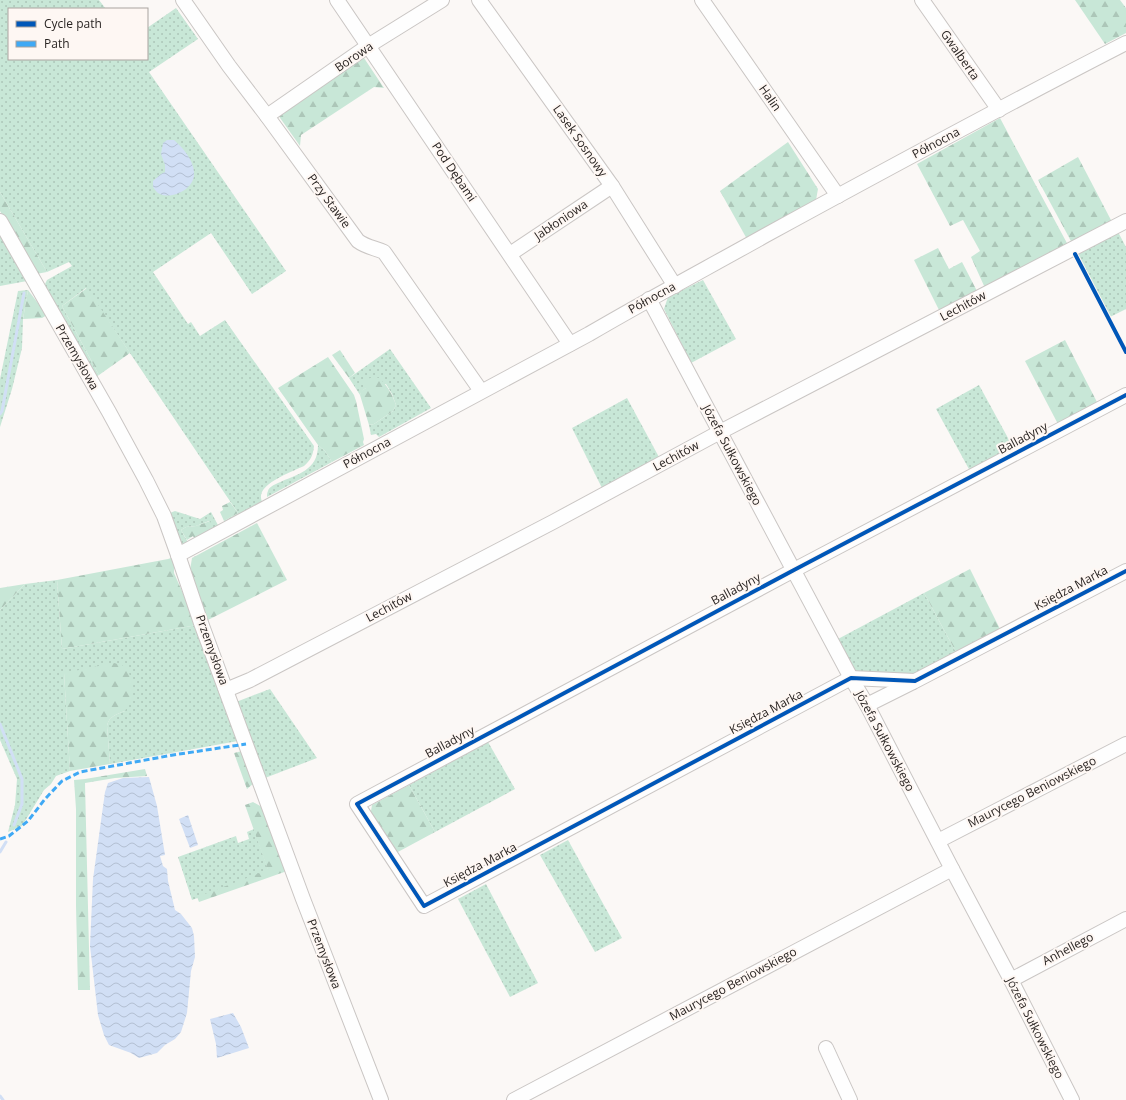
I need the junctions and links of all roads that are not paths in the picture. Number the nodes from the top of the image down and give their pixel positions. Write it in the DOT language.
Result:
graph roads {
  1 [pos="183,0"];
  2 [pos="336,0"];
  3 [pos="442,0"];
  4 [pos="479,0"];
  5 [pos="702,0"];
  6 [pos="922,0"];
  7 [pos="1126,43"];
  8 [pos="368,46"];
  9 [pos="999,110"];
  10 [pos="267,116"];
  11 [pos="612,186"];
  12 [pos="838,196"];
  13 [pos="0,221"];
  14 [pos="1126,221"];
  15 [pos="510,254"];
  16 [pos="674,286"];
  17 [pos="649,299"];
  18 [pos="570,344"];
  19 [pos="481,392"];
  20 [pos="1126,395"];
  21 [pos="720,432"];
  22 [pos="178,555"];
  23 [pos="794,570"];
  24 [pos="1126,571"];
  25 [pos="851,678"];
  26 [pos="915,681"];
  27 [pos="226,690"];
  28 [pos="867,705"];
  29 [pos="1126,744"];
  30 [pos="938,841"];
  31 [pos="952,869"];
  32 [pos="424,906"];
  33 [pos="1126,919"];
  34 [pos="1011,980"];
  35 [pos="826,1048"];
  36 [pos="381,1100"];
  37 [pos="514,1100"];
  38 [pos="850,1100"];
  39 [pos="1072,1100"];
  1 -- 10 [label="street, Przy Stawie"];
  2 -- 8 [label="street, Pod Dębami"];
  3 -- 8 [label="street, Borowa"];
  4 -- 11 [label="street, Lasek Sosnowy"];
  5 -- 12 [label="street, Halin"];
  6 -- 9 [label="street, Gwalberta"];
  7 -- 9 [label="street, Północna"];
  8 -- 10 [label="street, Borowa"];
  8 -- 15 [label="street, Pod Dębami"];
  9 -- 12 [label="street, Północna"];
  10 -- 19 [label="street, Przy Stawie"];
  11 -- 15 [label="street, Jabłoniowa"];
  11 -- 16 [label="street, Lasek Sosnowy"];
  12 -- 16 [label="street, Północna"];
  13 -- 22 [label="street, Przemysłowa"];
  14 -- 21 [label="street, Lechitów"];
  15 -- 18 [label="street, Pod Dębami"];
  16 -- 17 [label="street, Północna"];
  17 -- 18 [label="street, Północna"];
  17 -- 21 [label="street, Józefa Sułkowskiego"];
  18 -- 19 [label="street, Północna"];
  19 -- 22 [label="street, Północna"];
  20 -- 23 [label="street, Balladyny"];
  21 -- 23 [label="street, Józefa Sułkowskiego"];
  21 -- 27 [label="street, Lechitów"];
  22 -- 27 [label="street, Przemysłowa"];
  23 -- 25 [label="street, Józefa Sułkowskiego"];
  23 -- 32 [label="street, Balladyny"];
  24 -- 26 [label="street, Księdza Marka"];
  25 -- 26 [label="street"];
  25 -- 28 [label="street, Józefa Sułkowskiego"];
  25 -- 32 [label="street, Księdza Marka"];
  26 -- 28 [label="street, Księdza Marka"];
  27 -- 36 [label="street, Przemysłowa"];
  28 -- 30 [label="street, Józefa Sułkowskiego"];
  29 -- 30 [label="street, Maurycego Beniowskiego"];
  30 -- 31 [label="street, Józefa Sułkowskiego"];
  31 -- 34 [label="street, Józefa Sułkowskiego"];
  31 -- 37 [label="street, Maurycego Beniowskiego"];
  33 -- 34 [label="street, Anhellego"];
  34 -- 39 [label="street, Józefa Sułkowskiego"];
  35 -- 38 [label="street"];
}
